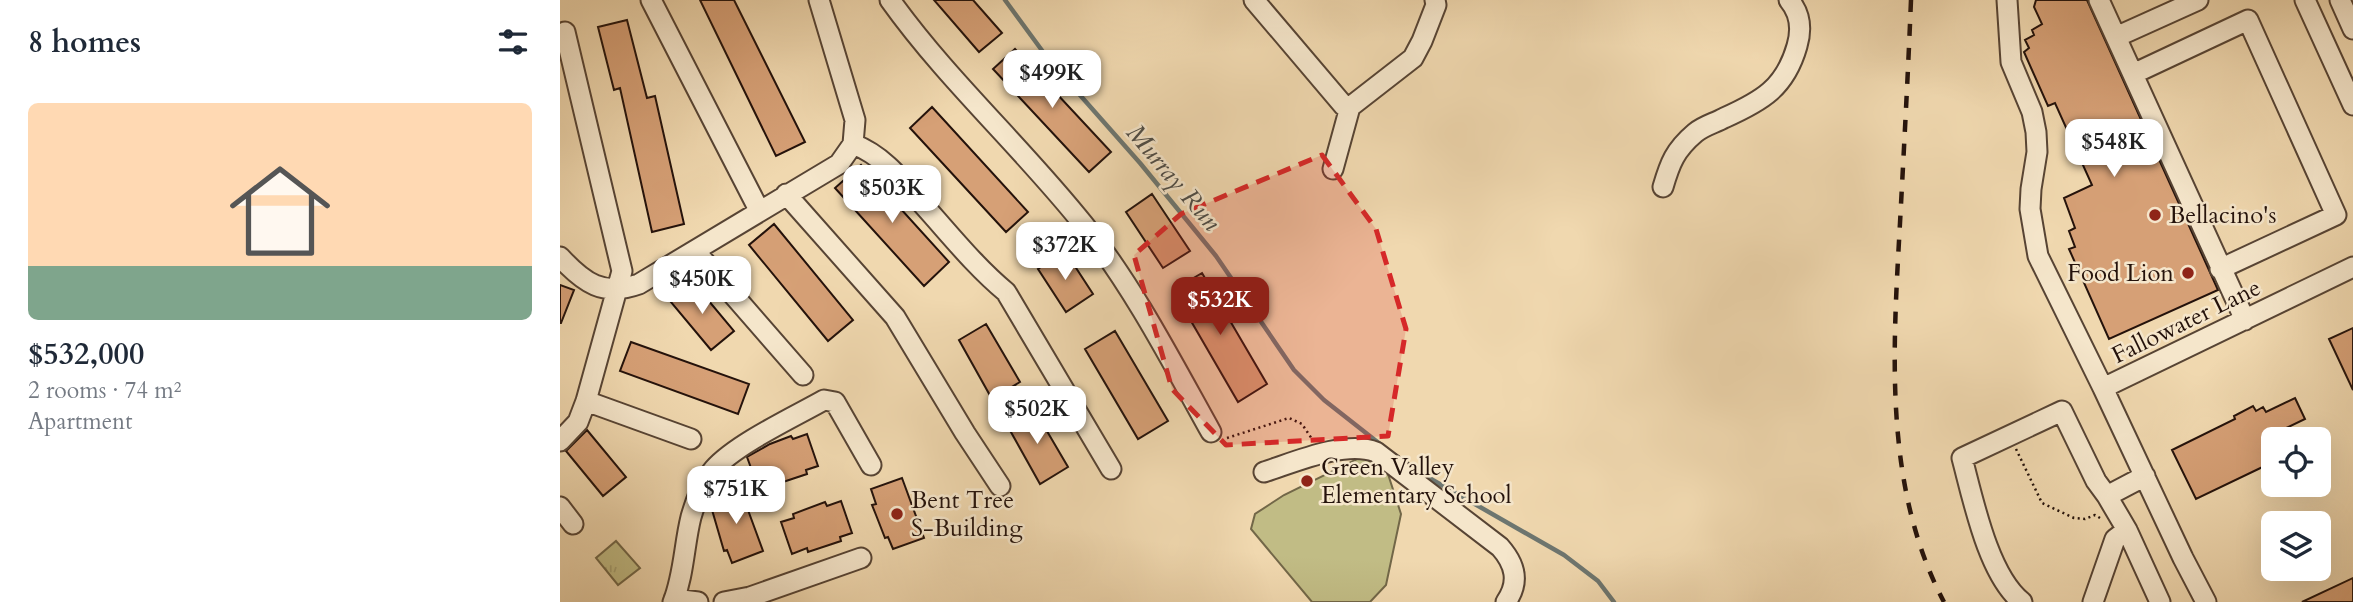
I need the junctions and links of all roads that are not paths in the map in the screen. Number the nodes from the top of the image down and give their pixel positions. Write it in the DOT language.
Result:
graph roads {
  1 [pos="652,0"];
  2 [pos="819,0"];
  3 [pos="890,0"];
  4 [pos="1254,0"];
  5 [pos="1435,0"];
  6 [pos="1789,0"];
  7 [pos="2007,0"];
  8 [pos="2197,0"];
  9 [pos="2305,0"];
  10 [pos="2340,0"];
  11 [pos="2101,1"];
  12 [pos="2353,29"];
  13 [pos="565,32"];
  14 [pos="2116,37"];
  15 [pos="2133,74"];
  16 [pos="2351,93"];
  17 [pos="1350,107"];
  18 [pos="853,144"];
  19 [pos="1333,169"];
  20 [pos="1663,187"];
  21 [pos="786,194"];
  22 [pos="759,211"];
  23 [pos="695,251"];
  24 [pos="560,257"];
  25 [pos="2353,267"];
  26 [pos="2220,269"];
  27 [pos="617,289"];
  28 [pos="2245,320"];
  29 [pos="803,375"];
  30 [pos="2103,388"];
  31 [pos="586,401"];
  32 [pos="1211,432"];
  33 [pos="691,439"];
  34 [pos="560,441"];
  35 [pos="871,465"];
  36 [pos="1111,469"];
  37 [pos="1264,472"];
  38 [pos="2145,476"];
  39 [pos="1000,486"];
  40 [pos="2107,496"];
  41 [pos="560,507"];
  42 [pos="573,524"];
  43 [pos="2121,534"];
  44 [pos="861,558"];
  45 [pos="674,600"];
  46 [pos="698,602"];
  47 [pos="724,602"];
  48 [pos="1506,602"];
  49 [pos="2022,602"];
  50 [pos="2093,602"];
  51 [pos="2160,602"];
  52 [pos="2206,602"];
  1 -- 22 [label="street"];
  2 -- 18 [label="street"];
  3 -- 32 [label="street"];
  4 -- 17 [label="street"];
  5 -- 17 [label="street"];
  6 -- 20 [label="street"];
  7 -- 30 [label="street"];
  8 -- 14 [label="street"];
  9 -- 16 [label="street"];
  10 -- 12 [label="street"];
  11 -- 14 [label="street"];
  13 -- 27 [label="street"];
  14 -- 15 [label="street"];
  15 -- 26 [label="street"];
  15 -- 26 [label="street"];
  17 -- 19 [label="street"];
  18 -- 21 [label="street"];
  18 -- 36 [label="street"];
  21 -- 22 [label="street"];
  21 -- 39 [label="street"];
  22 -- 23 [label="street"];
  23 -- 27 [label="street"];
  23 -- 29 [label="street"];
  24 -- 27 [label="street"];
  25 -- 28 [label="street, Fallowater Lane"];
  26 -- 28 [label="street"];
  27 -- 31 [label="street"];
  28 -- 30 [label="street, Fallowater Lane"];
  30 -- 38 [label="street, Fallowater Lane"];
  31 -- 33 [label="street"];
  31 -- 34 [label="street"];
  35 -- 45 [label="street"];
  37 -- 48 [label="street"];
  38 -- 40 [label="street"];
  38 -- 52 [label="street, Fallowater Lane"];
  40 -- 43 [label="street"];
  40 -- 49 [label="street"];
  41 -- 42 [label="street"];
  43 -- 50 [label="street"];
  43 -- 51 [label="street"];
  44 -- 47 [label="street"];
  45 -- 46 [label="street"];
}
